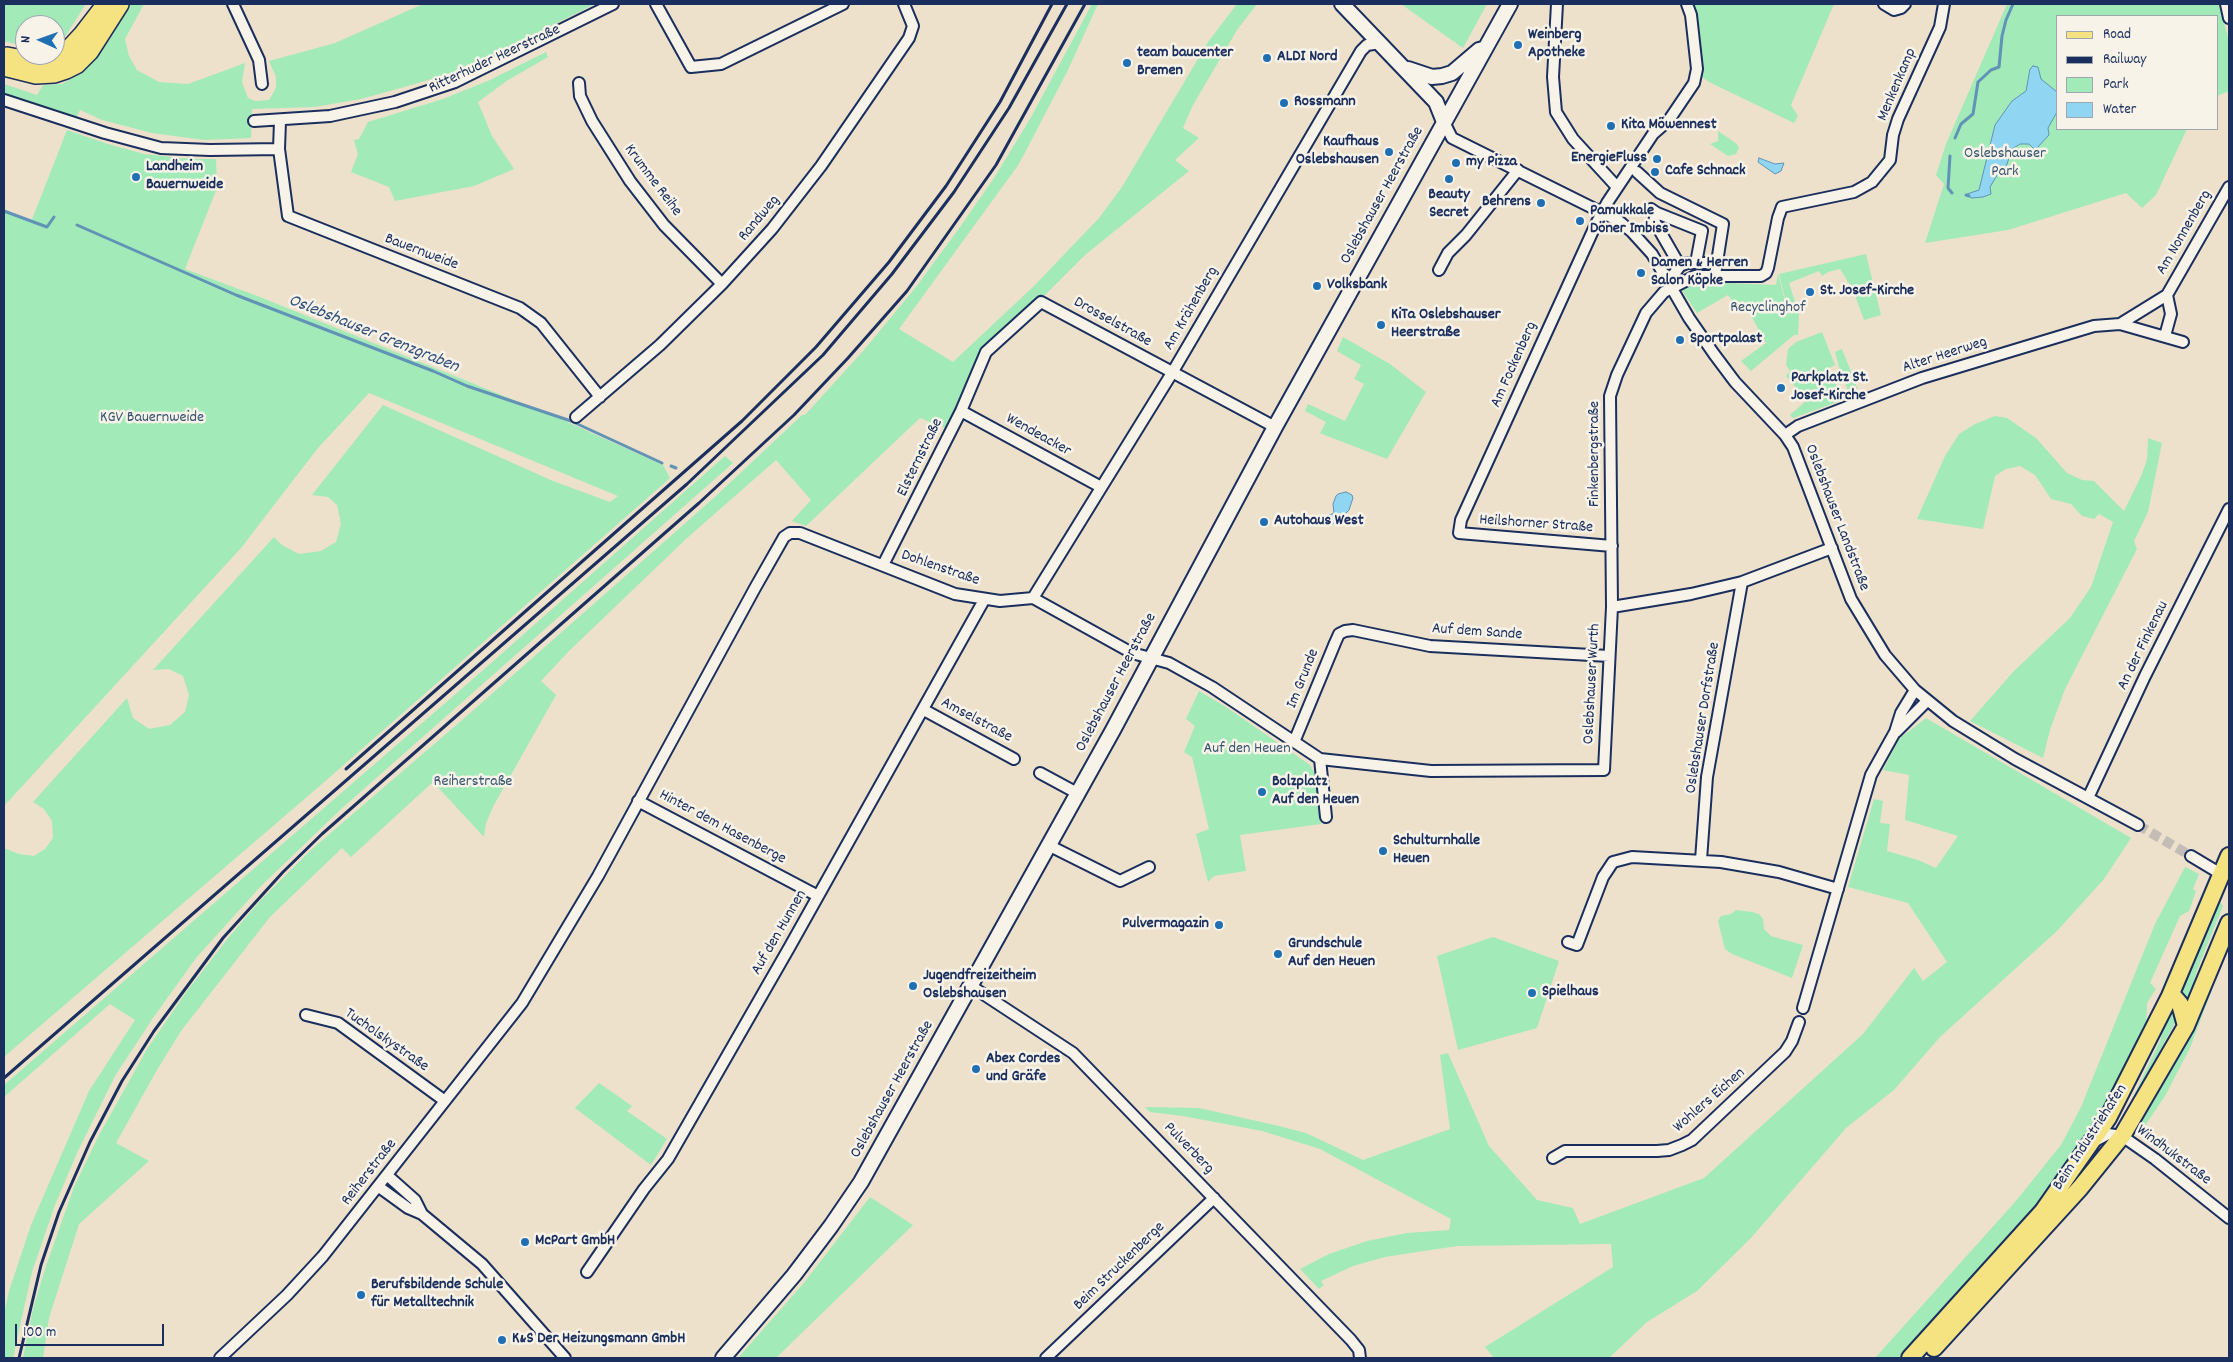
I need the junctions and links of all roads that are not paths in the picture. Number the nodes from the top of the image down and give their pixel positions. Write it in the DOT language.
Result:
graph roads {
  1 [pos="95,4"];
  2 [pos="106,4"];
  3 [pos="119,4"];
  4 [pos="233,4"];
  5 [pos="613,4"];
  6 [pos="656,4"];
  7 [pos="843,4"];
  8 [pos="904,4"];
  9 [pos="1342,4"];
  10 [pos="1510,4"];
  11 [pos="1558,4"];
  12 [pos="1687,4"];
  13 [pos="1884,4"];
  14 [pos="1905,4"];
  15 [pos="1944,4"];
  16 [pos="2226,4"];
  17 [pos="2229,18"];
  18 [pos="83,35"];
  19 [pos="1380,43"];
  20 [pos="1486,48"];
  21 [pos="6,60"];
  22 [pos="1405,68"];
  23 [pos="579,83"];
  24 [pos="262,84"];
  25 [pos="4,100"];
  26 [pos="280,120"];
  27 [pos="254,121"];
  28 [pos="1444,122"];
  29 [pos="279,149"];
  30 [pos="1518,170"];
  31 [pos="1636,172"];
  32 [pos="2229,186"];
  33 [pos="1617,187"];
  34 [pos="1602,211"];
  35 [pos="1668,244"];
  36 [pos="1652,254"];
  37 [pos="1696,263"];
  38 [pos="1717,263"];
  39 [pos="1680,266"];
  40 [pos="1439,270"];
  41 [pos="1715,275"];
  42 [pos="722,284"];
  43 [pos="1671,288"];
  44 [pos="2167,295"];
  45 [pos="1041,302"];
  46 [pos="2120,324"];
  47 [pos="2165,336"];
  48 [pos="2182,342"];
  49 [pos="1172,373"];
  50 [pos="600,397"];
  51 [pos="961,411"];
  52 [pos="576,417"];
  53 [pos="1275,427"];
  54 [pos="1785,435"];
  55 [pos="1101,487"];
  56 [pos="2229,509"];
  57 [pos="800,533"];
  58 [pos="1458,533"];
  59 [pos="1612,546"];
  60 [pos="1832,548"];
  61 [pos="883,565"];
  62 [pos="1742,582"];
  63 [pos="1033,598"];
  64 [pos="984,600"];
  65 [pos="1612,607"];
  66 [pos="1345,631"];
  67 [pos="1609,656"];
  68 [pos="1150,658"];
  69 [pos="1915,690"];
  70 [pos="1927,700"];
  71 [pos="924,710"];
  72 [pos="1895,732"];
  73 [pos="1294,742"];
  74 [pos="1014,759"];
  75 [pos="1320,759"];
  76 [pos="1040,773"];
  77 [pos="1077,793"];
  78 [pos="2088,798"];
  79 [pos="638,802"];
  80 [pos="1326,817"];
  81 [pos="2138,824"];
  82 [pos="1048,845"];
  83 [pos="2191,856"];
  84 [pos="2229,856"];
  85 [pos="1702,860"];
  86 [pos="1149,867"];
  87 [pos="2227,878"];
  88 [pos="1838,889"];
  89 [pos="818,896"];
  90 [pos="2229,923"];
  91 [pos="1568,942"];
  92 [pos="971,986"];
  93 [pos="2170,996"];
  94 [pos="1803,1008"];
  95 [pos="306,1015"];
  96 [pos="1798,1022"];
  97 [pos="2186,1026"];
  98 [pos="445,1102"];
  99 [pos="2116,1105"];
  100 [pos="2122,1136"];
  101 [pos="2092,1142"];
  102 [pos="1553,1158"];
  103 [pos="388,1176"];
  104 [pos="379,1187"];
  105 [pos="1214,1198"];
  106 [pos="422,1214"];
  107 [pos="2229,1218"];
  108 [pos="587,1272"];
  109 [pos="220,1358"];
  110 [pos="565,1358"];
  111 [pos="723,1358"];
  112 [pos="1046,1358"];
  113 [pos="1360,1358"];
  114 [pos="1910,1358"];
  115 [pos="1925,1358"];
  1 -- 18 [label="highway"];
  2 -- 18 [label="highway"];
  3 -- 21 [label="highway"];
  4 -- 24 [label="street"];
  5 -- 26 [label="street, Ritterhuder Heerstraße"];
  6 -- 7 [label="street"];
  8 -- 42 [label="street, Randweg"];
  9 -- 19 [label="main road"];
  10 -- 20 [label="main road, Oslebshauser Heerstraße"];
  11 -- 33 [label="street"];
  12 -- 33 [label="street, Am Fockenberg"];
  13 -- 14 [label="street"];
  15 -- 41 [label="street, Menkenkamp"];
  16 -- 17 [label="street"];
  18 -- 21 [label="highway"];
  19 -- 22 [label="main road"];
  19 -- 49 [label="street, Am Krähenberg"];
  20 -- 22 [label="main road"];
  20 -- 28 [label="main road, Oslebshauser Heerstraße"];
  22 -- 28 [label="main road"];
  23 -- 42 [label="street, Krumme Reihe"];
  25 -- 29 [label="street"];
  26 -- 27 [label="street, Ritterhuder Heerstraße"];
  26 -- 29 [label="street, Bauernweide"];
  28 -- 30 [label="street, Oslebshauser Landstraße"];
  28 -- 53 [label="main road, Oslebshauser Heerstraße"];
  29 -- 50 [label="street, Bauernweide"];
  30 -- 34 [label="street, Oslebshauser Landstraße"];
  30 -- 40 [label="street"];
  31 -- 38 [label="street"];
  32 -- 44 [label="street, Am Nonnenberg"];
  33 -- 34 [label="street, Am Fockenberg"];
  34 -- 36 [label="street, Oslebshauser Landstraße"];
  34 -- 58 [label="street, Am Fockenberg"];
  35 -- 36 [label="street"];
  35 -- 37 [label="street"];
  35 -- 39 [label="street"];
  36 -- 43 [label="street, Oslebshauser Landstraße"];
  37 -- 38 [label="street"];
  37 -- 39 [label="street"];
  38 -- 41 [label="street"];
  39 -- 43 [label="street"];
  41 -- 43 [label="street, Menkenkamp"];
  42 -- 50 [label="street, Randweg"];
  43 -- 54 [label="street, Oslebshauser Landstraße"];
  43 -- 59 [label="street, Finkenbergstraße"];
  44 -- 46 [label="street, Alter Heerweg"];
  44 -- 47 [label="street"];
  45 -- 49 [label="street, Drosselstraße"];
  45 -- 51 [label="street, Elsternstraße"];
  46 -- 47 [label="street, Alter Heerweg"];
  46 -- 54 [label="street, Alter Heerweg"];
  47 -- 48 [label="street, Alter Heerweg"];
  49 -- 53 [label="street, Drosselstraße"];
  49 -- 55 [label="street, Am Krähenberg"];
  50 -- 52 [label="street, Randweg"];
  51 -- 55 [label="street, Wendeacker"];
  51 -- 61 [label="street, Elsternstraße"];
  53 -- 68 [label="main road, Oslebshauser Heerstraße"];
  54 -- 60 [label="street, Oslebshauser Landstraße"];
  55 -- 63 [label="street, Am Krähenberg"];
  56 -- 78 [label="street, An der Finkenau"];
  57 -- 61 [label="street, Dohlenstraße"];
  57 -- 79 [label="street, Reiherstraße"];
  58 -- 59 [label="street, Heilshorner Straße"];
  59 -- 65 [label="street, Finkenbergstraße"];
  60 -- 62 [label="street, Oslebshauser Wurth"];
  60 -- 69 [label="street, Oslebshauser Landstraße"];
  61 -- 64 [label="street, Dohlenstraße"];
  62 -- 65 [label="street, Oslebshauser Wurth"];
  62 -- 85 [label="street, Oslebshauser Dorfstraße"];
  63 -- 64 [label="street, Dohlenstraße"];
  63 -- 68 [label="street"];
  64 -- 71 [label="street, Auf den Hunnen"];
  65 -- 67 [label="street, Oslebshauser Wurth"];
  66 -- 67 [label="street, Auf dem Sande"];
  66 -- 73 [label="street, Im Grunde"];
  67 -- 75 [label="street, Oslebshauser Wurth"];
  68 -- 73 [label="street"];
  68 -- 77 [label="main road, Oslebshauser Heerstraße"];
  69 -- 70 [label="street, Oslebshauser Landstraße"];
  69 -- 72 [label="street"];
  70 -- 72 [label="street"];
  70 -- 78 [label="street, Oslebshauser Landstraße"];
  71 -- 74 [label="street, Amselstraße"];
  71 -- 89 [label="street, Auf den Hunnen"];
  72 -- 88 [label="street"];
  73 -- 75 [label="street"];
  75 -- 80 [label="street"];
  76 -- 77 [label="street"];
  77 -- 82 [label="main road, Oslebshauser Heerstraße"];
  78 -- 81 [label="street, Oslebshauser Landstraße"];
  79 -- 89 [label="street, Hinter dem Hasenberge"];
  79 -- 98 [label="street, Reiherstraße"];
  82 -- 86 [label="street"];
  82 -- 92 [label="main road, Oslebshauser Heerstraße"];
  83 -- 87 [label="street"];
  84 -- 87 [label="main road, Beim Industriehafen"];
  85 -- 88 [label="street"];
  85 -- 91 [label="street"];
  87 -- 93 [label="main road, Beim Industriehafen"];
  88 -- 94 [label="street"];
  89 -- 108 [label="street, Auf den Hunnen"];
  90 -- 97 [label="main road, Beim Industriehafen"];
  92 -- 105 [label="street, Pulverberg"];
  92 -- 111 [label="main road, Oslebshauser Heerstraße"];
  93 -- 97 [label="main road"];
  93 -- 99 [label="main road, Beim Industriehafen"];
  95 -- 98 [label="street, Tucholskystraße"];
  96 -- 102 [label="street, Wohlers Eichen"];
  97 -- 100 [label="main road, Beim Industriehafen"];
  98 -- 103 [label="street, Reiherstraße"];
  99 -- 100 [label="street, Windhukstraße"];
  99 -- 101 [label="main road, Beim Industriehafen"];
  100 -- 101 [label="street, Windhukstraße"];
  100 -- 107 [label="street, Windhukstraße"];
  100 -- 115 [label="main road, Beim Industriehafen"];
  101 -- 114 [label="main road, Beim Industriehafen"];
  103 -- 104 [label="street, Reiherstraße"];
  103 -- 106 [label="street"];
  104 -- 106 [label="street"];
  104 -- 109 [label="street, Reiherstraße"];
  105 -- 112 [label="street, Beim Struckenberge"];
  105 -- 113 [label="street, Pulverberg"];
  106 -- 110 [label="street"];
}
